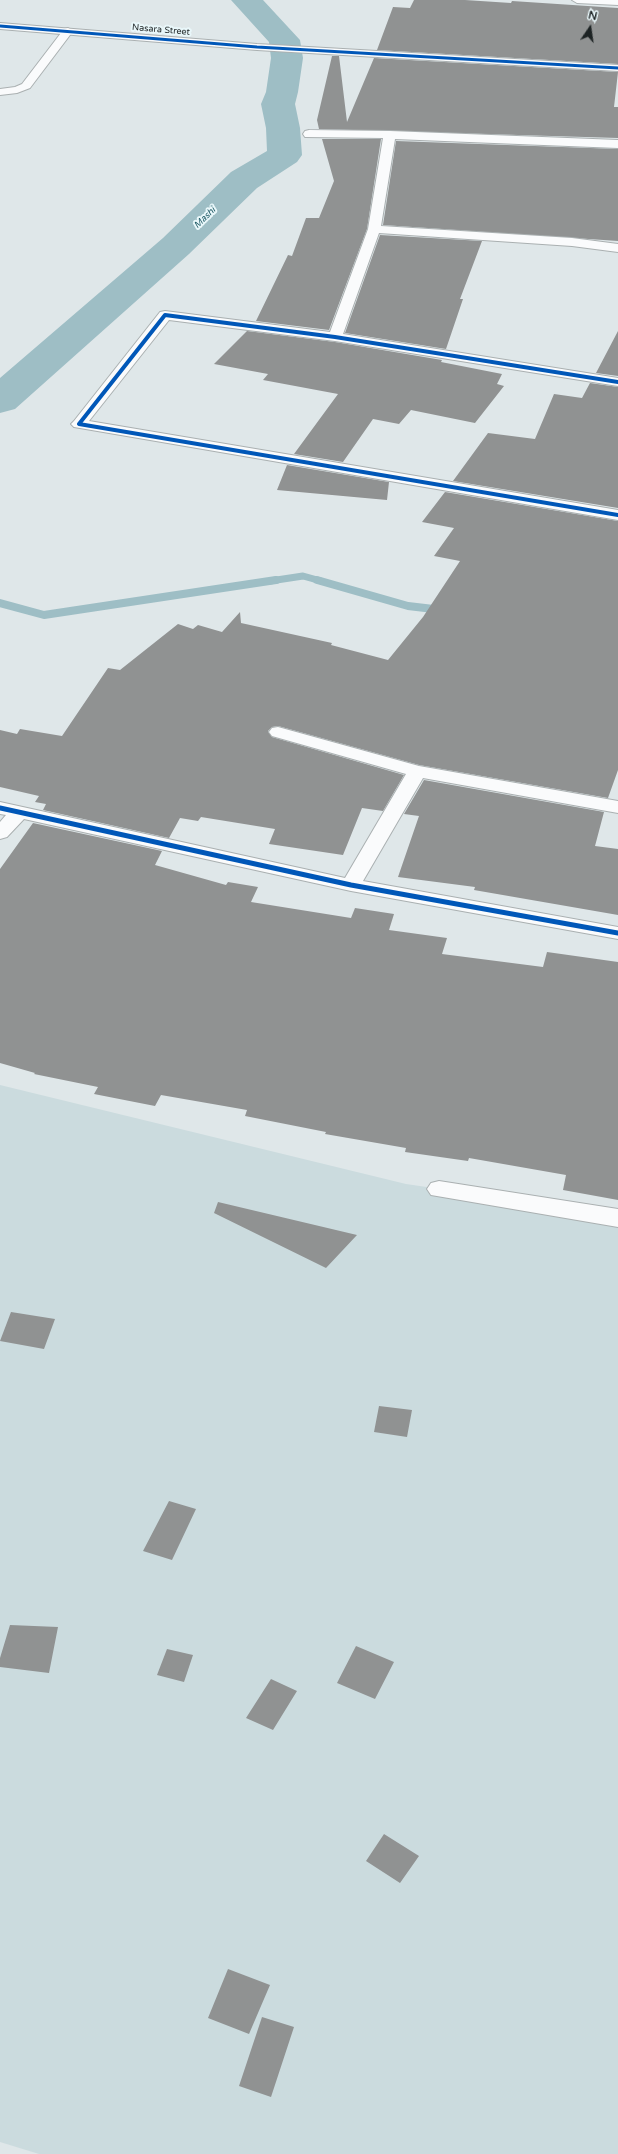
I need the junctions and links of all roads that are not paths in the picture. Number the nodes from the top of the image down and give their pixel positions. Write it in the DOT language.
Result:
graph roads {
  1 [pos="577,0"];
  2 [pos="618,2"];
  3 [pos="0,26"];
  4 [pos="68,31"];
  5 [pos="618,68"];
  6 [pos="0,92"];
  7 [pos="309,134"];
  8 [pos="390,135"];
  9 [pos="618,144"];
  10 [pos="374,229"];
  11 [pos="618,248"];
  12 [pos="335,337"];
  13 [pos="618,382"];
  14 [pos="618,515"];
  15 [pos="278,732"];
  16 [pos="417,771"];
  17 [pos="618,807"];
  18 [pos="0,808"];
  19 [pos="20,812"];
  20 [pos="0,833"];
  21 [pos="350,885"];
  22 [pos="618,933"];
  23 [pos="439,1189"];
  24 [pos="618,1218"];
  1 -- 2 [label="street"];
  3 -- 4 [label="street, Nasara Street"];
  4 -- 5 [label="street, Nasara Street"];
  4 -- 6 [label="street"];
  7 -- 8 [label="street"];
  8 -- 9 [label="street"];
  8 -- 10 [label="street"];
  10 -- 11 [label="street"];
  10 -- 12 [label="street"];
  12 -- 13 [label="street"];
  12 -- 14 [label="street"];
  15 -- 16 [label="street"];
  16 -- 17 [label="street"];
  16 -- 21 [label="street"];
  18 -- 19 [label="street"];
  19 -- 20 [label="street"];
  19 -- 21 [label="street"];
  21 -- 22 [label="street"];
  23 -- 24 [label="street"];
}
